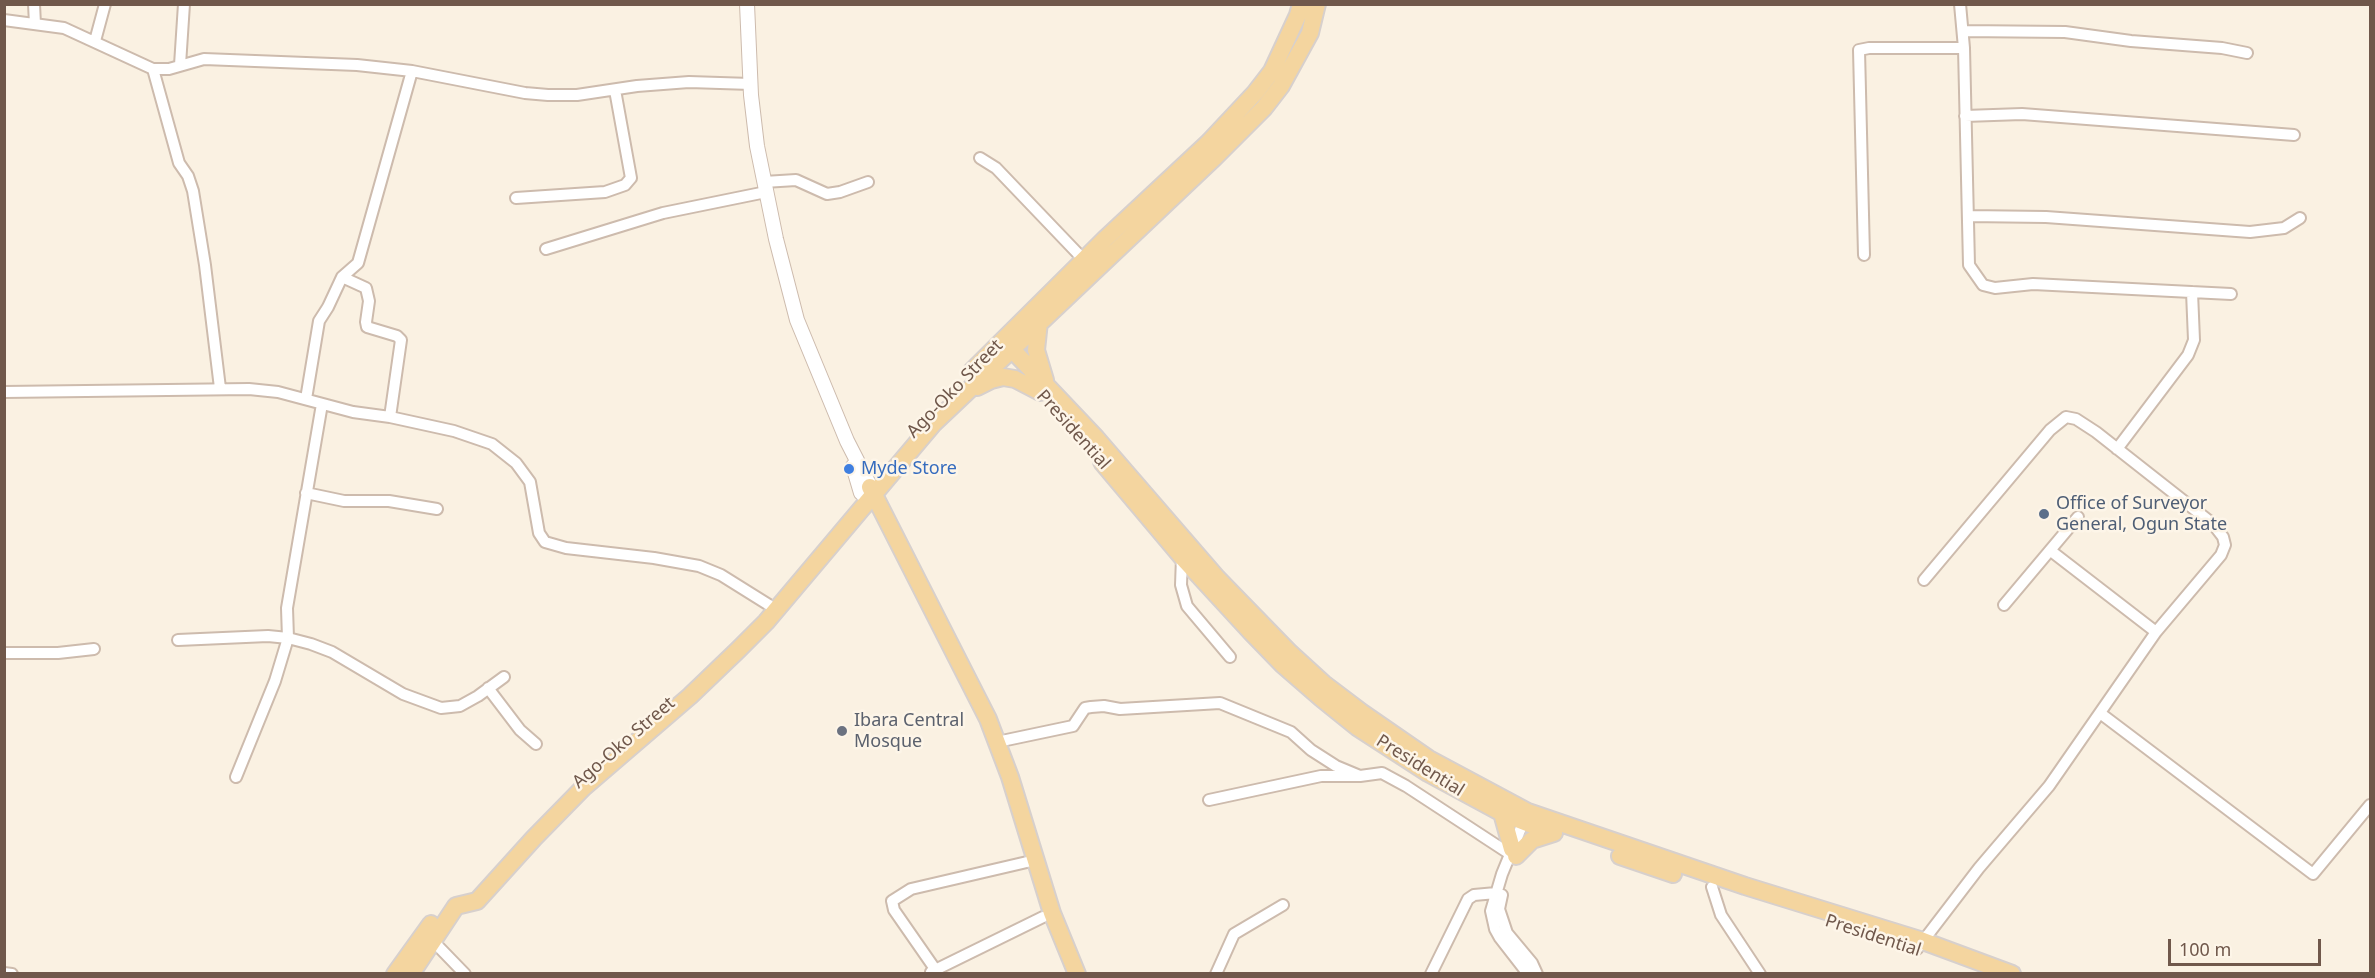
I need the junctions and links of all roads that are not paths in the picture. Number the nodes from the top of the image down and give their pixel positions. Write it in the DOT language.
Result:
graph roads {
  1 [pos="34,4"];
  2 [pos="105,4"];
  3 [pos="184,4"];
  4 [pos="747,4"];
  5 [pos="1301,4"];
  6 [pos="1317,4"];
  7 [pos="1960,4"];
  8 [pos="4,20"];
  9 [pos="34,24"];
  10 [pos="1963,31"];
  11 [pos="95,41"];
  12 [pos="1964,48"];
  13 [pos="2247,53"];
  14 [pos="180,65"];
  15 [pos="153,69"];
  16 [pos="412,71"];
  17 [pos="751,84"];
  18 [pos="615,90"];
  19 [pos="1965,116"];
  20 [pos="2294,135"];
  21 [pos="980,158"];
  22 [pos="868,182"];
  23 [pos="765,187"];
  24 [pos="516,198"];
  25 [pos="1968,216"];
  26 [pos="2300,218"];
  27 [pos="546,249"];
  28 [pos="1864,255"];
  29 [pos="1084,260"];
  30 [pos="342,277"];
  31 [pos="2192,292"];
  32 [pos="2231,294"];
  33 [pos="1039,322"];
  34 [pos="1003,348"];
  35 [pos="220,388"];
  36 [pos="1044,389"];
  37 [pos="4,392"];
  38 [pos="966,393"];
  39 [pos="306,399"];
  40 [pos="322,404"];
  41 [pos="390,417"];
  42 [pos="2117,449"];
  43 [pos="306,493"];
  44 [pos="867,494"];
  45 [pos="437,508"];
  46 [pos="2078,517"];
  47 [pos="2051,551"];
  48 [pos="1182,556"];
  49 [pos="1924,580"];
  50 [pos="769,605"];
  51 [pos="2004,605"];
  52 [pos="2156,632"];
  53 [pos="288,638"];
  54 [pos="178,640"];
  55 [pos="94,649"];
  56 [pos="4,653"];
  57 [pos="1230,657"];
  58 [pos="504,677"];
  59 [pos="488,688"];
  60 [pos="2100,712"];
  61 [pos="998,742"];
  62 [pos="536,744"];
  63 [pos="1360,776"];
  64 [pos="236,777"];
  65 [pos="1209,800"];
  66 [pos="2370,805"];
  67 [pos="1502,813"];
  68 [pos="1529,818"];
  69 [pos="1554,833"];
  70 [pos="1513,853"];
  71 [pos="1027,862"];
  72 [pos="1712,887"];
  73 [pos="1496,894"];
  74 [pos="474,898"];
  75 [pos="452,904"];
  76 [pos="1283,905"];
  77 [pos="1044,916"];
  78 [pos="433,940"];
  79 [pos="1920,945"];
  80 [pos="1530,968"];
  81 [pos="932,971"];
  82 [pos="4,973"];
  83 [pos="12,974"];
  84 [pos="395,974"];
  85 [pos="411,974"];
  86 [pos="465,974"];
  87 [pos="1068,974"];
  88 [pos="1077,974"];
  89 [pos="1216,974"];
  90 [pos="1431,974"];
  91 [pos="1539,974"];
  92 [pos="1760,974"];
  93 [pos="1980,974"];
  94 [pos="2012,974"];
  1 -- 9 [label="street"];
  2 -- 11 [label="street"];
  3 -- 14 [label="street"];
  4 -- 17 [label="street"];
  5 -- 29 [label="main road, Ago-Oko Street"];
  6 -- 33 [label="main road"];
  7 -- 10 [label="street"];
  8 -- 9 [label="street"];
  9 -- 11 [label="street"];
  10 -- 12 [label="street"];
  10 -- 13 [label="street"];
  11 -- 15 [label="street"];
  12 -- 19 [label="street"];
  12 -- 28 [label="street"];
  14 -- 15 [label="street"];
  14 -- 16 [label="street"];
  15 -- 35 [label="street"];
  16 -- 18 [label="street"];
  16 -- 30 [label="street"];
  17 -- 18 [label="street"];
  17 -- 23 [label="street"];
  18 -- 24 [label="street"];
  19 -- 20 [label="street"];
  19 -- 25 [label="street"];
  21 -- 29 [label="street"];
  22 -- 23 [label="street"];
  23 -- 27 [label="street"];
  23 -- 44 [label="street"];
  25 -- 26 [label="street"];
  25 -- 31 [label="street"];
  29 -- 34 [label="main road, Ago-Oko Street"];
  30 -- 39 [label="street"];
  30 -- 41 [label="street"];
  31 -- 32 [label="street"];
  31 -- 42 [label="street"];
  33 -- 34 [label="main road"];
  33 -- 36 [label="main road"];
  34 -- 36 [label="main road, Presidential"];
  34 -- 38 [label="main road"];
  34 -- 44 [label="main road, Ago-Oko Street"];
  35 -- 37 [label="street"];
  35 -- 39 [label="street"];
  36 -- 38 [label="main road"];
  36 -- 48 [label="main road, Presidential"];
  36 -- 68 [label="main road"];
  38 -- 44 [label="main road"];
  39 -- 40 [label="street"];
  40 -- 41 [label="street"];
  40 -- 43 [label="street"];
  41 -- 50 [label="street"];
  42 -- 49 [label="street"];
  42 -- 52 [label="street"];
  43 -- 45 [label="street"];
  43 -- 53 [label="street"];
  44 -- 50 [label="main road, Ago-Oko Street"];
  44 -- 61 [label="main road"];
  44 -- 71 [label="main road"];
  44 -- 74 [label="main road"];
  46 -- 47 [label="street"];
  47 -- 51 [label="street"];
  47 -- 52 [label="street"];
  48 -- 57 [label="street"];
  48 -- 67 [label="main road, Presidential"];
  50 -- 74 [label="main road, Ago-Oko Street"];
  52 -- 60 [label="street"];
  53 -- 54 [label="street"];
  53 -- 59 [label="street"];
  53 -- 64 [label="street"];
  55 -- 56 [label="street"];
  58 -- 59 [label="street"];
  59 -- 62 [label="street"];
  60 -- 66 [label="street"];
  60 -- 79 [label="street"];
  61 -- 63 [label="street"];
  61 -- 88 [label="main road"];
  63 -- 65 [label="street"];
  63 -- 70 [label="street"];
  67 -- 68 [label="main road, Presidential"];
  67 -- 70 [label="main road"];
  68 -- 69 [label="main road, Presidential"];
  68 -- 70 [label="street"];
  68 -- 79 [label="main road"];
  69 -- 70 [label="main road"];
  69 -- 72 [label="main road, Presidential"];
  70 -- 73 [label="street"];
  70 -- 80 [label="street"];
  71 -- 77 [label="main road"];
  71 -- 81 [label="street"];
  72 -- 79 [label="main road, Presidential"];
  72 -- 92 [label="street"];
  73 -- 80 [label="street"];
  73 -- 90 [label="street"];
  74 -- 75 [label="main road"];
  75 -- 78 [label="main road"];
  75 -- 84 [label="main road"];
  76 -- 89 [label="street"];
  77 -- 81 [label="street"];
  77 -- 87 [label="main road"];
  78 -- 85 [label="main road"];
  78 -- 86 [label="street"];
  79 -- 93 [label="main road, Presidential"];
  79 -- 94 [label="main road"];
  80 -- 91 [label="street"];
  82 -- 83 [label="street"];
}
